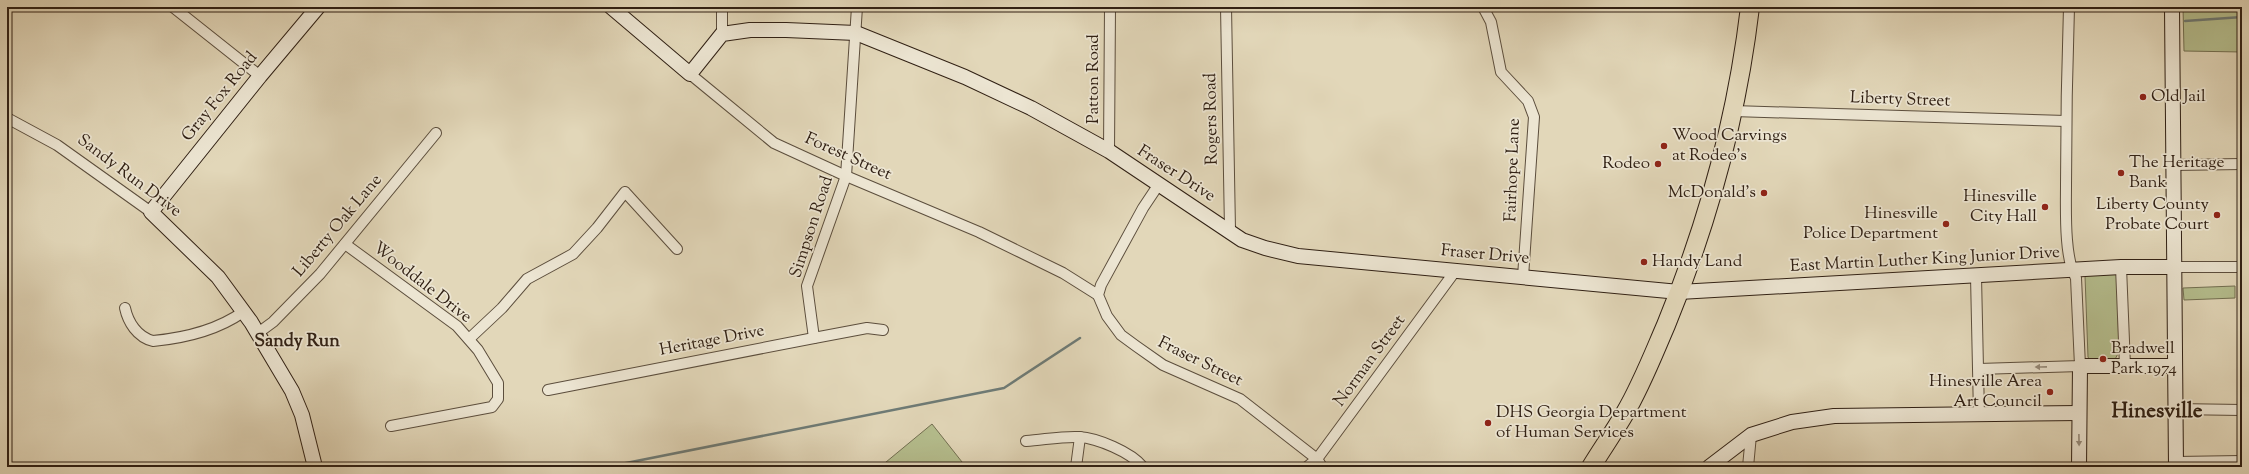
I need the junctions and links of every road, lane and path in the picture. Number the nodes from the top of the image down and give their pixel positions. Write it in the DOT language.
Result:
graph roads {
  1 [pos="173,7"];
  2 [pos="318,7"];
  3 [pos="611,7"];
  4 [pos="722,7"];
  5 [pos="857,7"];
  6 [pos="1110,7"];
  7 [pos="1226,7"];
  8 [pos="1483,7"];
  9 [pos="1750,7"];
  10 [pos="2069,7"];
  11 [pos="2172,7"];
  12 [pos="856,33"];
  13 [pos="722,34"];
  14 [pos="690,74"];
  15 [pos="260,76"];
  16 [pos="1733,111"];
  17 [pos="7,118"];
  18 [pos="2066,121"];
  19 [pos="436,133"];
  20 [pos="1109,151"];
  21 [pos="2242,164"];
  22 [pos="2173,165"];
  23 [pos="846,176"];
  24 [pos="1159,184"];
  25 [pos="151,212"];
  26 [pos="1230,230"];
  27 [pos="344,244"];
  28 [pos="677,249"];
  29 [pos="2121,267"];
  30 [pos="2174,267"];
  31 [pos="2242,267"];
  32 [pos="1456,270"];
  33 [pos="2071,270"];
  34 [pos="1976,276"];
  35 [pos="1523,277"];
  36 [pos="1679,292"];
  37 [pos="1098,295"];
  38 [pos="125,308"];
  39 [pos="243,312"];
  40 [pos="883,330"];
  41 [pos="258,333"];
  42 [pos="814,338"];
  43 [pos="469,340"];
  44 [pos="2080,366"];
  45 [pos="2125,366"];
  46 [pos="2175,366"];
  47 [pos="1979,369"];
  48 [pos="548,390"];
  49 [pos="2175,409"];
  50 [pos="2242,410"];
  51 [pos="2079,413"];
  52 [pos="1979,415"];
  53 [pos="391,426"];
  54 [pos="1751,435"];
  55 [pos="1080,437"];
  56 [pos="1026,441"];
  57 [pos="2242,461"];
  58 [pos="1320,463"];
  59 [pos="2176,465"];
  60 [pos="315,467"];
  61 [pos="1076,467"];
  62 [pos="1142,467"];
  63 [pos="1307,467"];
  64 [pos="1591,467"];
  65 [pos="1709,467"];
  66 [pos="1748,467"];
  67 [pos="2079,467"];
  1 -- 15 [label="street"];
  2 -- 15 [label="street, Gray Fox Road"];
  3 -- 14 [label="street, Forest Street"];
  4 -- 13 [label="street"];
  5 -- 12 [label="street, Simpson Road"];
  6 -- 20 [label="street, Patton Road"];
  7 -- 26 [label="street, Rogers Road"];
  8 -- 35 [label="street, Fairhope Lane"];
  9 -- 16 [label="highway"];
  10 -- 18 [label="street"];
  11 -- 22 [label="street"];
  12 -- 13 [label="street, Fraser Drive"];
  12 -- 20 [label="street, Fraser Drive"];
  12 -- 23 [label="street, Simpson Road"];
  13 -- 14 [label="street"];
  14 -- 23 [label="street, Forest Street"];
  15 -- 25 [label="street, Gray Fox Road"];
  16 -- 18 [label="street, Liberty Street"];
  16 -- 36 [label="highway"];
  17 -- 25 [label="street, Sandy Run Drive"];
  18 -- 33 [label="street"];
  19 -- 27 [label="street, Liberty Oak Lane"];
  20 -- 24 [label="street, Fraser Drive"];
  21 -- 22 [label="street"];
  22 -- 30 [label="street"];
  23 -- 37 [label="street, Forest Street"];
  23 -- 42 [label="street, Simpson Road"];
  24 -- 26 [label="street, Fraser Drive"];
  24 -- 37 [label="street"];
  25 -- 39 [label="street, Sandy Run Drive"];
  26 -- 32 [label="street, Fraser Drive"];
  27 -- 41 [label="street, Liberty Oak Lane"];
  27 -- 43 [label="street, Wooddale Drive"];
  28 -- 43 [label="street"];
  29 -- 30 [label="street, East Martin Luther King Junior Drive"];
  29 -- 33 [label="street, East Martin Luther King Junior Drive"];
  29 -- 45 [label="street"];
  30 -- 31 [label="street"];
  30 -- 46 [label="street"];
  32 -- 35 [label="street, Fraser Drive"];
  32 -- 58 [label="street, Norman Street"];
  33 -- 34 [label="street, East Martin Luther King Junior Drive"];
  33 -- 44 [label="street"];
  34 -- 36 [label="street, East Martin Luther King Junior Drive"];
  34 -- 47 [label="street"];
  35 -- 36 [label="street, Fraser Drive"];
  36 -- 64 [label="highway"];
  37 -- 58 [label="street, Fraser Street"];
  38 -- 39 [label="street"];
  39 -- 41 [label="street, Sandy Run Drive"];
  40 -- 42 [label="street, Heritage Drive"];
  41 -- 60 [label="street, Sandy Run Drive"];
  42 -- 48 [label="street, Heritage Drive"];
  43 -- 53 [label="street, Wooddale Drive"];
  44 -- 45 [label="street"];
  44 -- 47 [label="street, one-way"];
  44 -- 51 [label="street"];
  45 -- 46 [label="street"];
  46 -- 49 [label="street"];
  47 -- 52 [label="street"];
  49 -- 50 [label="street"];
  49 -- 59 [label="street"];
  51 -- 52 [label="street"];
  51 -- 67 [label="street, one-way"];
  52 -- 54 [label="street"];
  54 -- 65 [label="street"];
  54 -- 66 [label="street"];
  55 -- 56 [label="street"];
  55 -- 61 [label="street"];
  55 -- 62 [label="street"];
  57 -- 59 [label="street"];
  58 -- 63 [label="street, Norman Street"];
}
